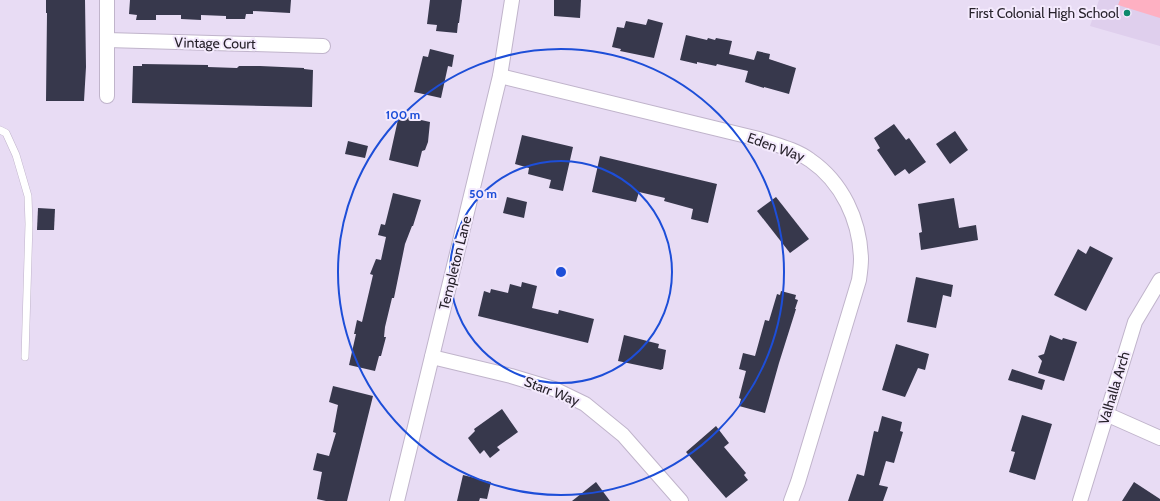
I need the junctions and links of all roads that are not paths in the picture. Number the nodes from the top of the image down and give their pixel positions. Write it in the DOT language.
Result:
graph roads {
  1 [pos="107,0"];
  2 [pos="512,0"];
  3 [pos="107,40"];
  4 [pos="323,46"];
  5 [pos="500,76"];
  6 [pos="107,96"];
  7 [pos="0,130"];
  8 [pos="1160,280"];
  9 [pos="25,357"];
  10 [pos="432,357"];
  11 [pos="1106,414"];
  12 [pos="1160,438"];
  13 [pos="397,501"];
  14 [pos="681,501"];
  15 [pos="790,501"];
  16 [pos="1080,501"];
  1 -- 3 [label="street"];
  2 -- 5 [label="street, Templeton Lane"];
  3 -- 4 [label="street, Vintage Court"];
  3 -- 6 [label="street"];
  5 -- 10 [label="street, Templeton Lane"];
  5 -- 15 [label="street, Eden Way"];
  7 -- 9 [label="lane"];
  8 -- 11 [label="street, Valhalla Arch"];
  10 -- 13 [label="street, Templeton Lane"];
  10 -- 14 [label="street, Starr Way"];
  11 -- 12 [label="street"];
  11 -- 16 [label="street, Valhalla Arch"];
}
